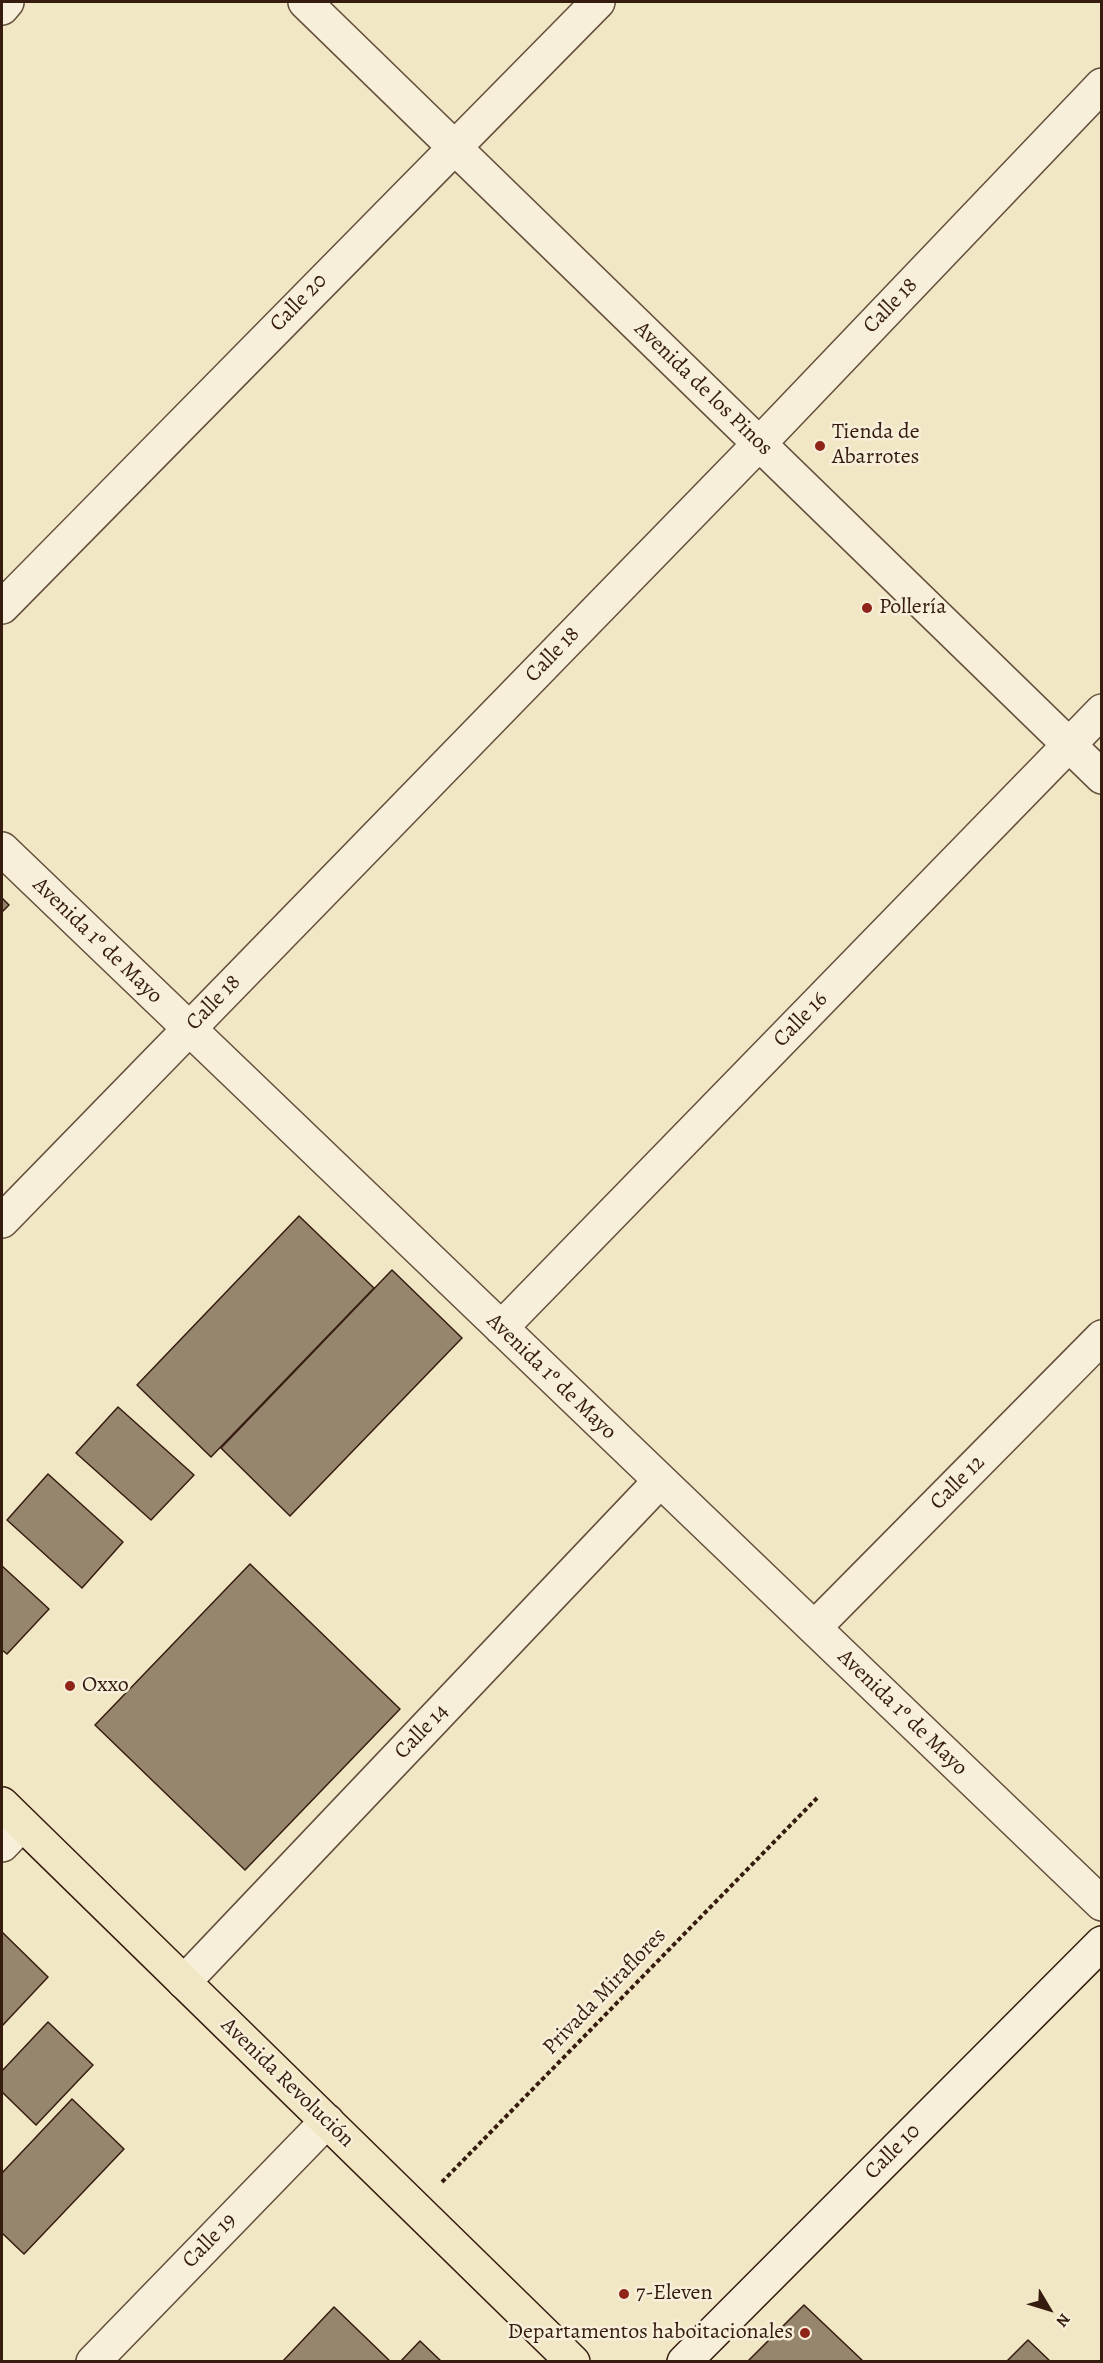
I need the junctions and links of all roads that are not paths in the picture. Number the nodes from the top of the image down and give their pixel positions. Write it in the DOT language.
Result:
graph roads {
  1 [pos="8,2"];
  2 [pos="305,2"];
  3 [pos="598,2"];
  4 [pos="2,8"];
  5 [pos="1101,86"];
  6 [pos="453,146"];
  7 [pos="759,444"];
  8 [pos="2,607"];
  9 [pos="1101,711"];
  10 [pos="1068,745"];
  11 [pos="1101,777"];
  12 [pos="2,849"];
  13 [pos="189,1029"];
  14 [pos="2,1221"];
  15 [pos="501,1328"];
  16 [pos="1101,1338"];
  17 [pos="660,1481"];
  18 [pos="814,1628"];
  19 [pos="8,1824"];
  20 [pos="1101,1904"];
  21 [pos="1101,1943"];
  22 [pos="184,1982"];
  23 [pos="327,2121"];
  24 [pos="93,2361"];
  25 [pos="573,2361"];
  26 [pos="684,2361"];
  1 -- 4 [label="street"];
  2 -- 6 [label="street, Avenida de los Pinos"];
  3 -- 6 [label="street, Calle 20"];
  5 -- 7 [label="street, Calle 18"];
  6 -- 7 [label="street, Avenida de los Pinos"];
  6 -- 8 [label="street, Calle 20"];
  7 -- 10 [label="street, Avenida de los Pinos"];
  7 -- 13 [label="street, Calle 18"];
  9 -- 10 [label="street, Calle 16"];
  10 -- 11 [label="street, Avenida de los Pinos"];
  10 -- 15 [label="street, Calle 16"];
  12 -- 13 [label="street, Avenida 1º de Mayo"];
  13 -- 14 [label="street, Calle 18"];
  13 -- 15 [label="street, Avenida 1º de Mayo"];
  15 -- 17 [label="street, Avenida 1º de Mayo"];
  16 -- 18 [label="street, Calle 12"];
  17 -- 18 [label="street, Avenida 1º de Mayo"];
  17 -- 22 [label="street, Calle 14"];
  18 -- 20 [label="street, Avenida 1º de Mayo"];
  19 -- 22 [label="main road, Avenida Revolución"];
  21 -- 26 [label="street, Calle 10"];
  22 -- 23 [label="main road, Avenida Revolución"];
  23 -- 24 [label="street, Calle 19"];
  23 -- 25 [label="main road, Avenida Revolución"];
}
